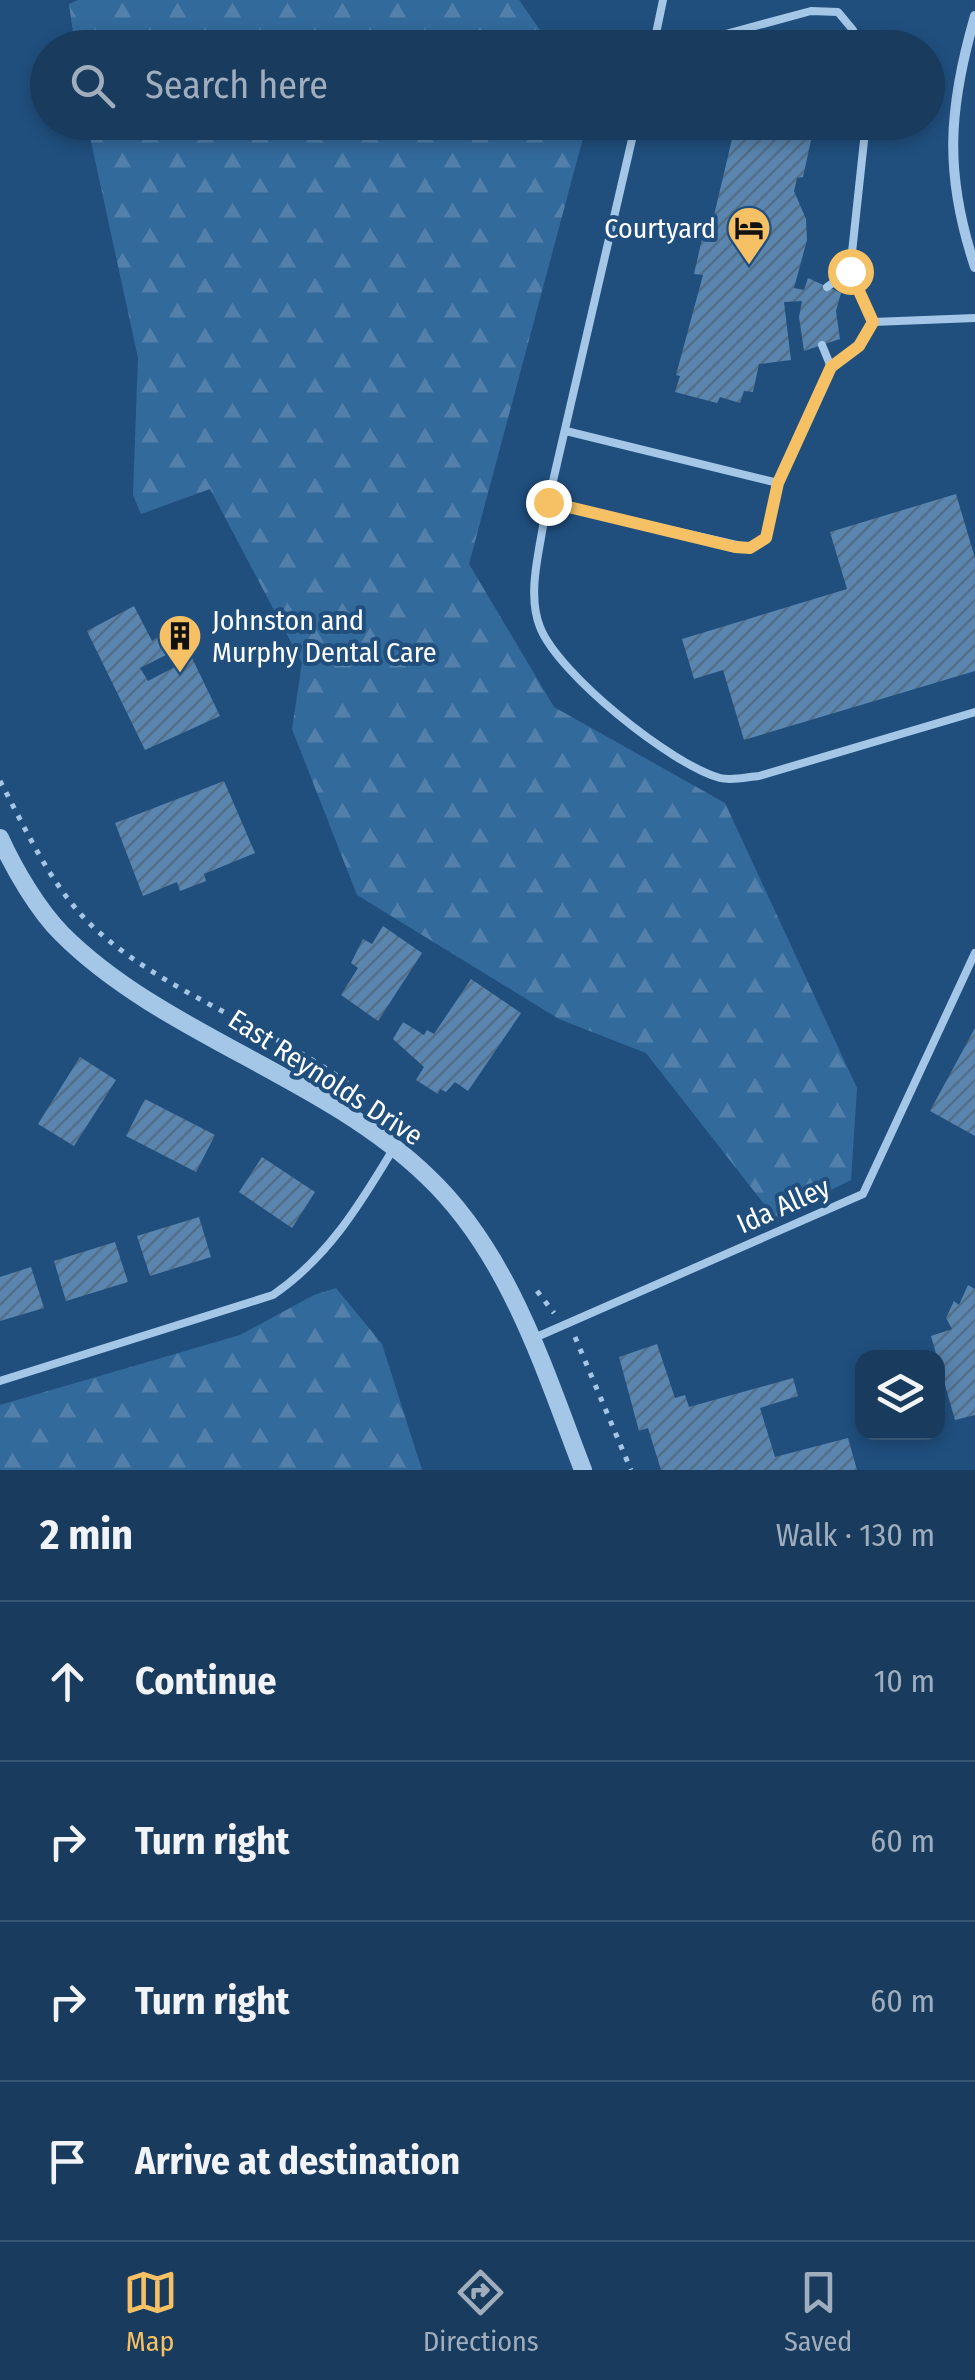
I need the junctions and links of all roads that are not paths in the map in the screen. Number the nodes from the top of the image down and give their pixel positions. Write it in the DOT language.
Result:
graph roads {
  1 [pos="663,0"];
  2 [pos="975,16"];
  3 [pos="657,30"];
  4 [pos="741,30"];
  5 [pos="854,30"];
  6 [pos="632,140"];
  7 [pos="864,140"];
  8 [pos="975,267"];
  9 [pos="850,271"];
  10 [pos="827,286"];
  11 [pos="975,318"];
  12 [pos="873,322"];
  13 [pos="822,345"];
  14 [pos="831,367"];
  15 [pos="566,431"];
  16 [pos="778,483"];
  17 [pos="548,502"];
  18 [pos="975,712"];
  19 [pos="0,838"];
  20 [pos="975,953"];
  21 [pos="394,1148"];
  22 [pos="532,1339"];
  23 [pos="0,1381"];
  24 [pos="584,1470"];
  1 -- 3 [label="lane"];
  2 -- 8 [label="street"];
  4 -- 5 [label="lane"];
  6 -- 15 [label="lane"];
  7 -- 9 [label="lane"];
  9 -- 10 [label="lane"];
  9 -- 12 [label="lane"];
  11 -- 12 [label="lane"];
  12 -- 14 [label="lane"];
  13 -- 14 [label="lane"];
  14 -- 16 [label="lane"];
  15 -- 16 [label="lane"];
  15 -- 17 [label="lane"];
  16 -- 17 [label="lane"];
  17 -- 18 [label="lane"];
  19 -- 21 [label="street, East Reynolds Drive"];
  20 -- 22 [label="lane, Ida Alley"];
  21 -- 22 [label="street, East Reynolds Drive"];
  21 -- 23 [label="lane"];
  22 -- 24 [label="street, East Reynolds Drive"];
}
